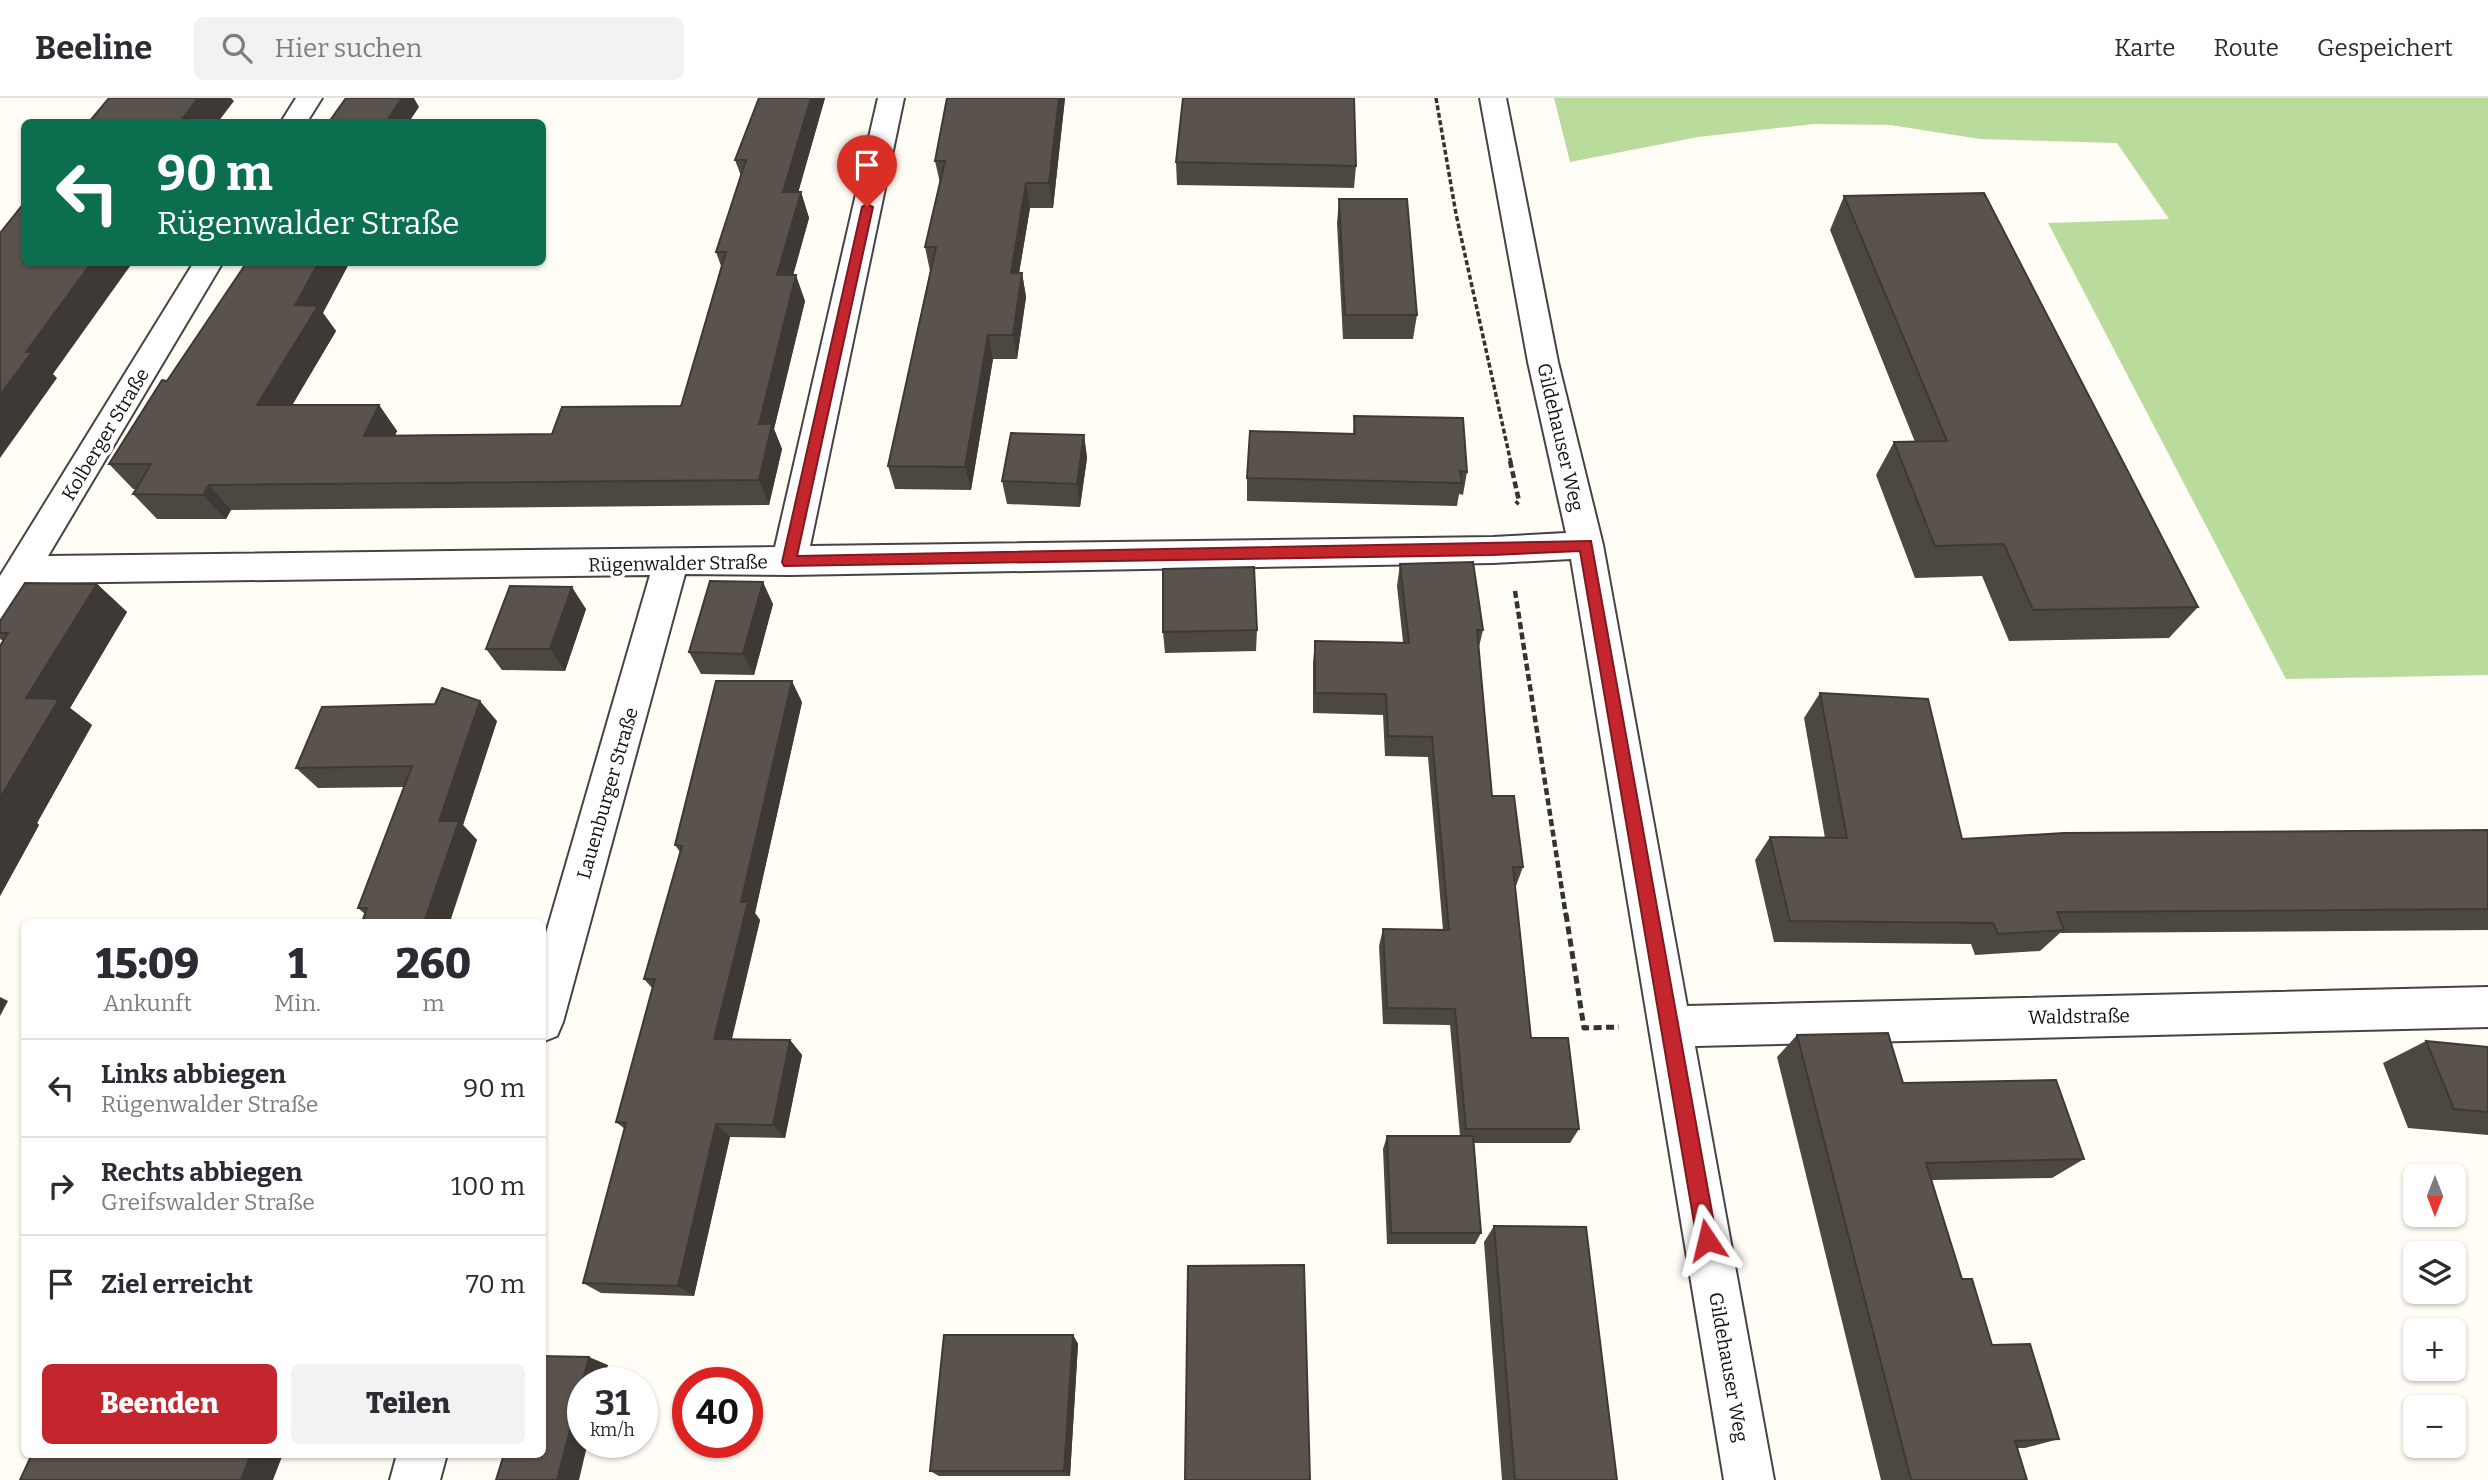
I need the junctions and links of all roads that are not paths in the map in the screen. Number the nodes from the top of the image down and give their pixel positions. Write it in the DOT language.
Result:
graph roads {
  1 [pos="309,98"];
  2 [pos="891,98"];
  3 [pos="1493,98"];
  4 [pos="296,119"];
  5 [pos="207,266"];
  6 [pos="1586,545"];
  7 [pos="789,562"];
  8 [pos="671,563"];
  9 [pos="22,570"];
  10 [pos="0,606"];
  11 [pos="2488,1006"];
  12 [pos="546,1008"];
  13 [pos="1670,1026"];
  14 [pos="421,1458"];
  15 [pos="415,1480"];
  16 [pos="1749,1480"];
  1 -- 4 [label="street"];
  2 -- 7 [label="street"];
  3 -- 6 [label="street, Gildehauser Weg"];
  5 -- 9 [label="street, Kolberger Straße"];
  6 -- 7 [label="street, Rügenwalder Straße"];
  6 -- 13 [label="street, Gildehauser Weg"];
  7 -- 8 [label="street, Rügenwalder Straße"];
  8 -- 9 [label="street, Rügenwalder Straße"];
  8 -- 12 [label="street, Lauenburger Straße"];
  9 -- 10 [label="street, Kolberger Straße"];
  11 -- 13 [label="street, Waldstraße"];
  13 -- 16 [label="street, Gildehauser Weg"];
  14 -- 15 [label="street"];
}
